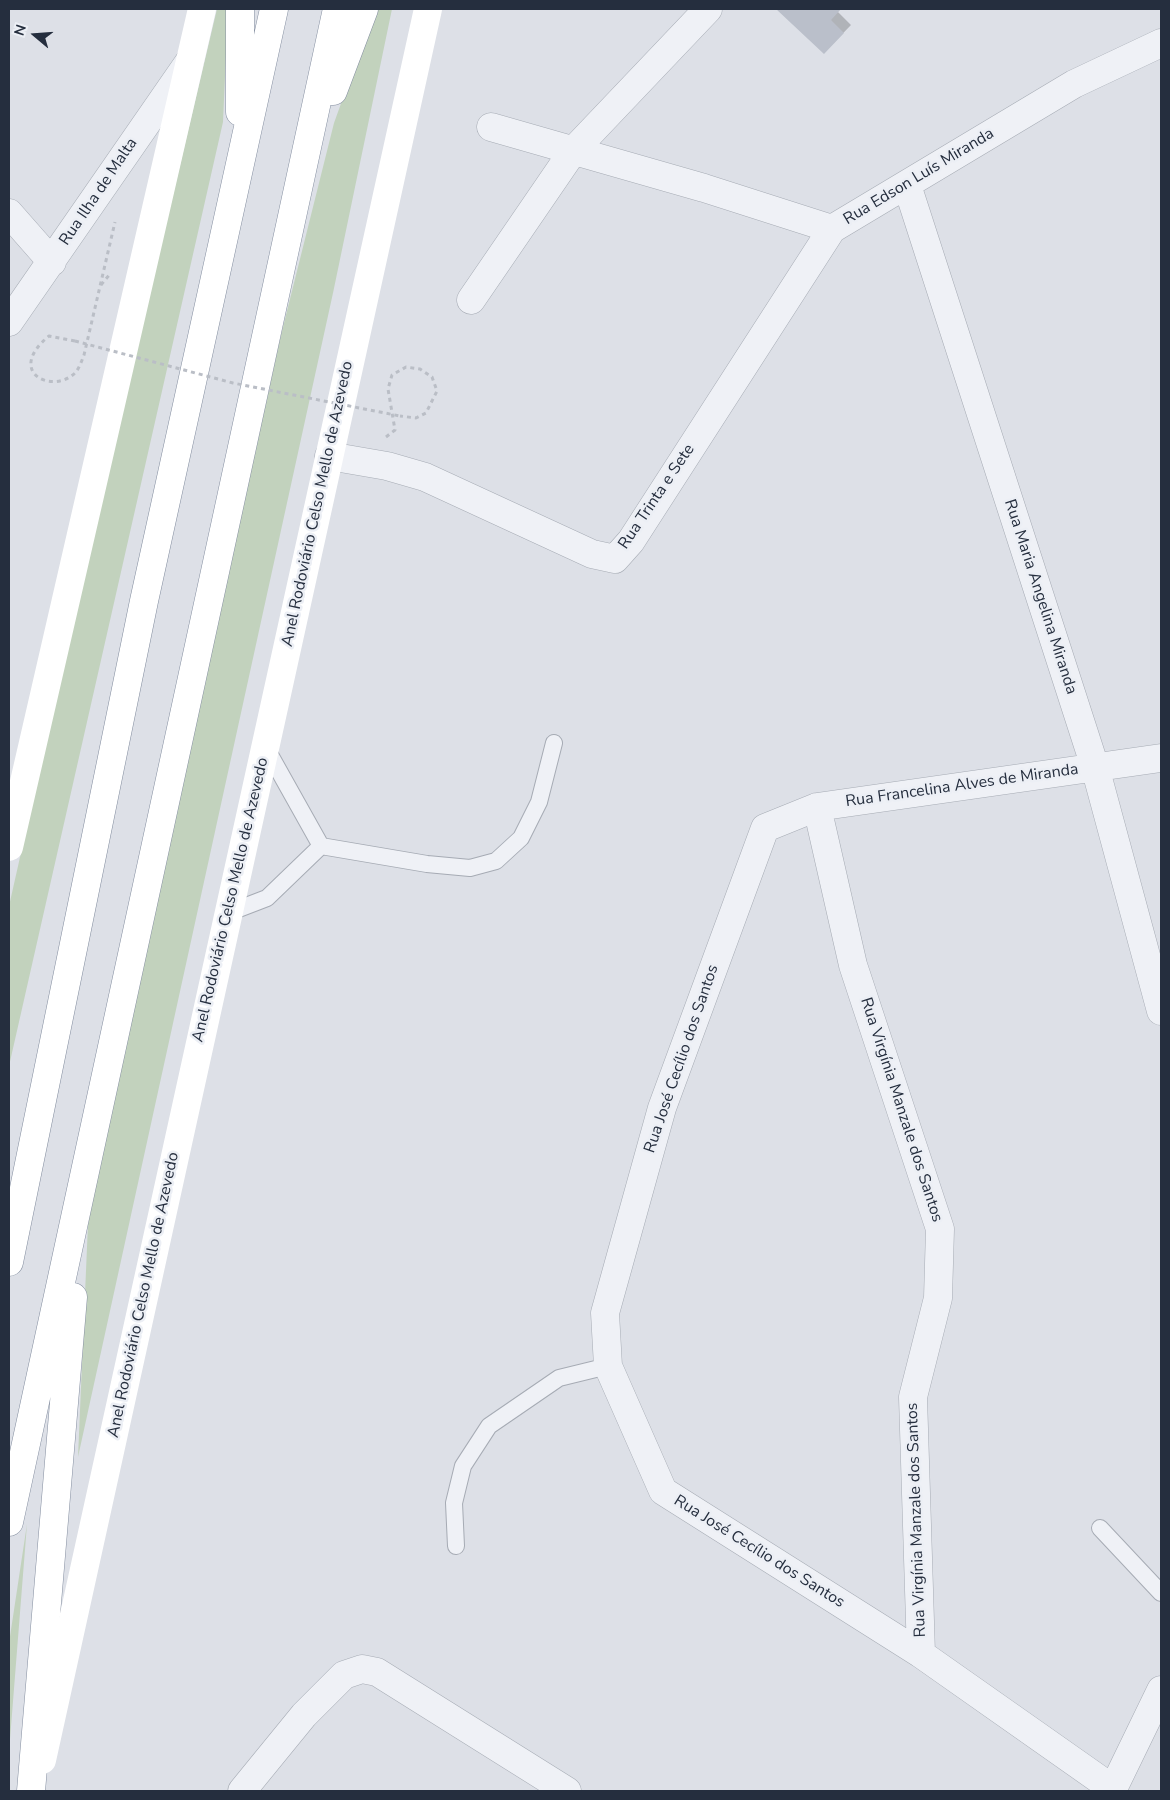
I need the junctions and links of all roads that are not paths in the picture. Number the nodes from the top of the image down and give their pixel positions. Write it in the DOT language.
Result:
graph roads {
  1 [pos="202,9"];
  2 [pos="240,9"];
  3 [pos="274,9"];
  4 [pos="337,9"];
  5 [pos="364,9"];
  6 [pos="428,9"];
  7 [pos="708,9"];
  8 [pos="1161,43"];
  9 [pos="189,62"];
  10 [pos="491,126"];
  11 [pos="573,151"];
  12 [pos="240,165"];
  13 [pos="907,185"];
  14 [pos="296,189"];
  15 [pos="9,213"];
  16 [pos="832,228"];
  17 [pos="52,262"];
  18 [pos="471,300"];
  19 [pos="9,322"];
  20 [pos="329,456"];
  21 [pos="554,743"];
  22 [pos="265,746"];
  23 [pos="1161,758"];
  24 [pos="1095,767"];
  25 [pos="818,807"];
  26 [pos="765,828"];
  27 [pos="321,846"];
  28 [pos="9,847"];
  29 [pos="228,913"];
  30 [pos="1161,1012"];
  31 [pos="82,1189"];
  32 [pos="9,1262"];
  33 [pos="608,1366"];
  34 [pos="9,1522"];
  35 [pos="1100,1528"];
  36 [pos="456,1546"];
  37 [pos="1161,1592"];
  38 [pos="921,1654"];
  39 [pos="1161,1690"];
  40 [pos="1113,1790"];
  41 [pos="31,1791"];
  42 [pos="36,1791"];
  43 [pos="242,1791"];
  44 [pos="567,1791"];
  1 -- 9 [label="main road"];
  2 -- 12 [label="main road"];
  3 -- 12 [label="main road"];
  4 -- 14 [label="main road"];
  5 -- 14 [label="main road"];
  6 -- 20 [label="main road, Anel Rodoviário Celso Mello de Azevedo"];
  7 -- 11 [label="street"];
  8 -- 13 [label="street, Rua Edson Luís Miranda"];
  9 -- 17 [label="street, Rua Ilha de Malta"];
  9 -- 28 [label="main road"];
  10 -- 11 [label="street, Rua Edson Luís Miranda"];
  11 -- 16 [label="street, Rua Edson Luís Miranda"];
  11 -- 18 [label="street"];
  12 -- 32 [label="main road"];
  13 -- 16 [label="street, Rua Edson Luís Miranda"];
  13 -- 24 [label="street, Rua Maria Angelina Miranda"];
  14 -- 31 [label="main road"];
  15 -- 17 [label="street"];
  16 -- 20 [label="street, Rua Trinta e Sete"];
  17 -- 19 [label="street, Rua Ilha de Malta"];
  20 -- 22 [label="main road, Anel Rodoviário Celso Mello de Azevedo"];
  21 -- 27 [label="lane"];
  22 -- 27 [label="lane"];
  22 -- 29 [label="main road, Anel Rodoviário Celso Mello de Azevedo"];
  23 -- 24 [label="street, Rua Francelina Alves de Miranda"];
  24 -- 25 [label="street, Rua Francelina Alves de Miranda"];
  24 -- 30 [label="street, Rua Maria Angelina Miranda"];
  25 -- 26 [label="street, Rua Francelina Alves de Miranda"];
  25 -- 38 [label="street, Rua Virgínia Manzale dos Santos"];
  26 -- 33 [label="street, Rua José Cecílio dos Santos"];
  27 -- 29 [label="lane"];
  29 -- 42 [label="main road, Anel Rodoviário Celso Mello de Azevedo"];
  31 -- 34 [label="main road"];
  31 -- 41 [label="main road"];
  33 -- 36 [label="lane"];
  33 -- 38 [label="street, Rua José Cecílio dos Santos"];
  35 -- 37 [label="lane"];
  38 -- 40 [label="street, Rua José Cecílio dos Santos"];
  39 -- 40 [label="street"];
  43 -- 44 [label="street"];
}
